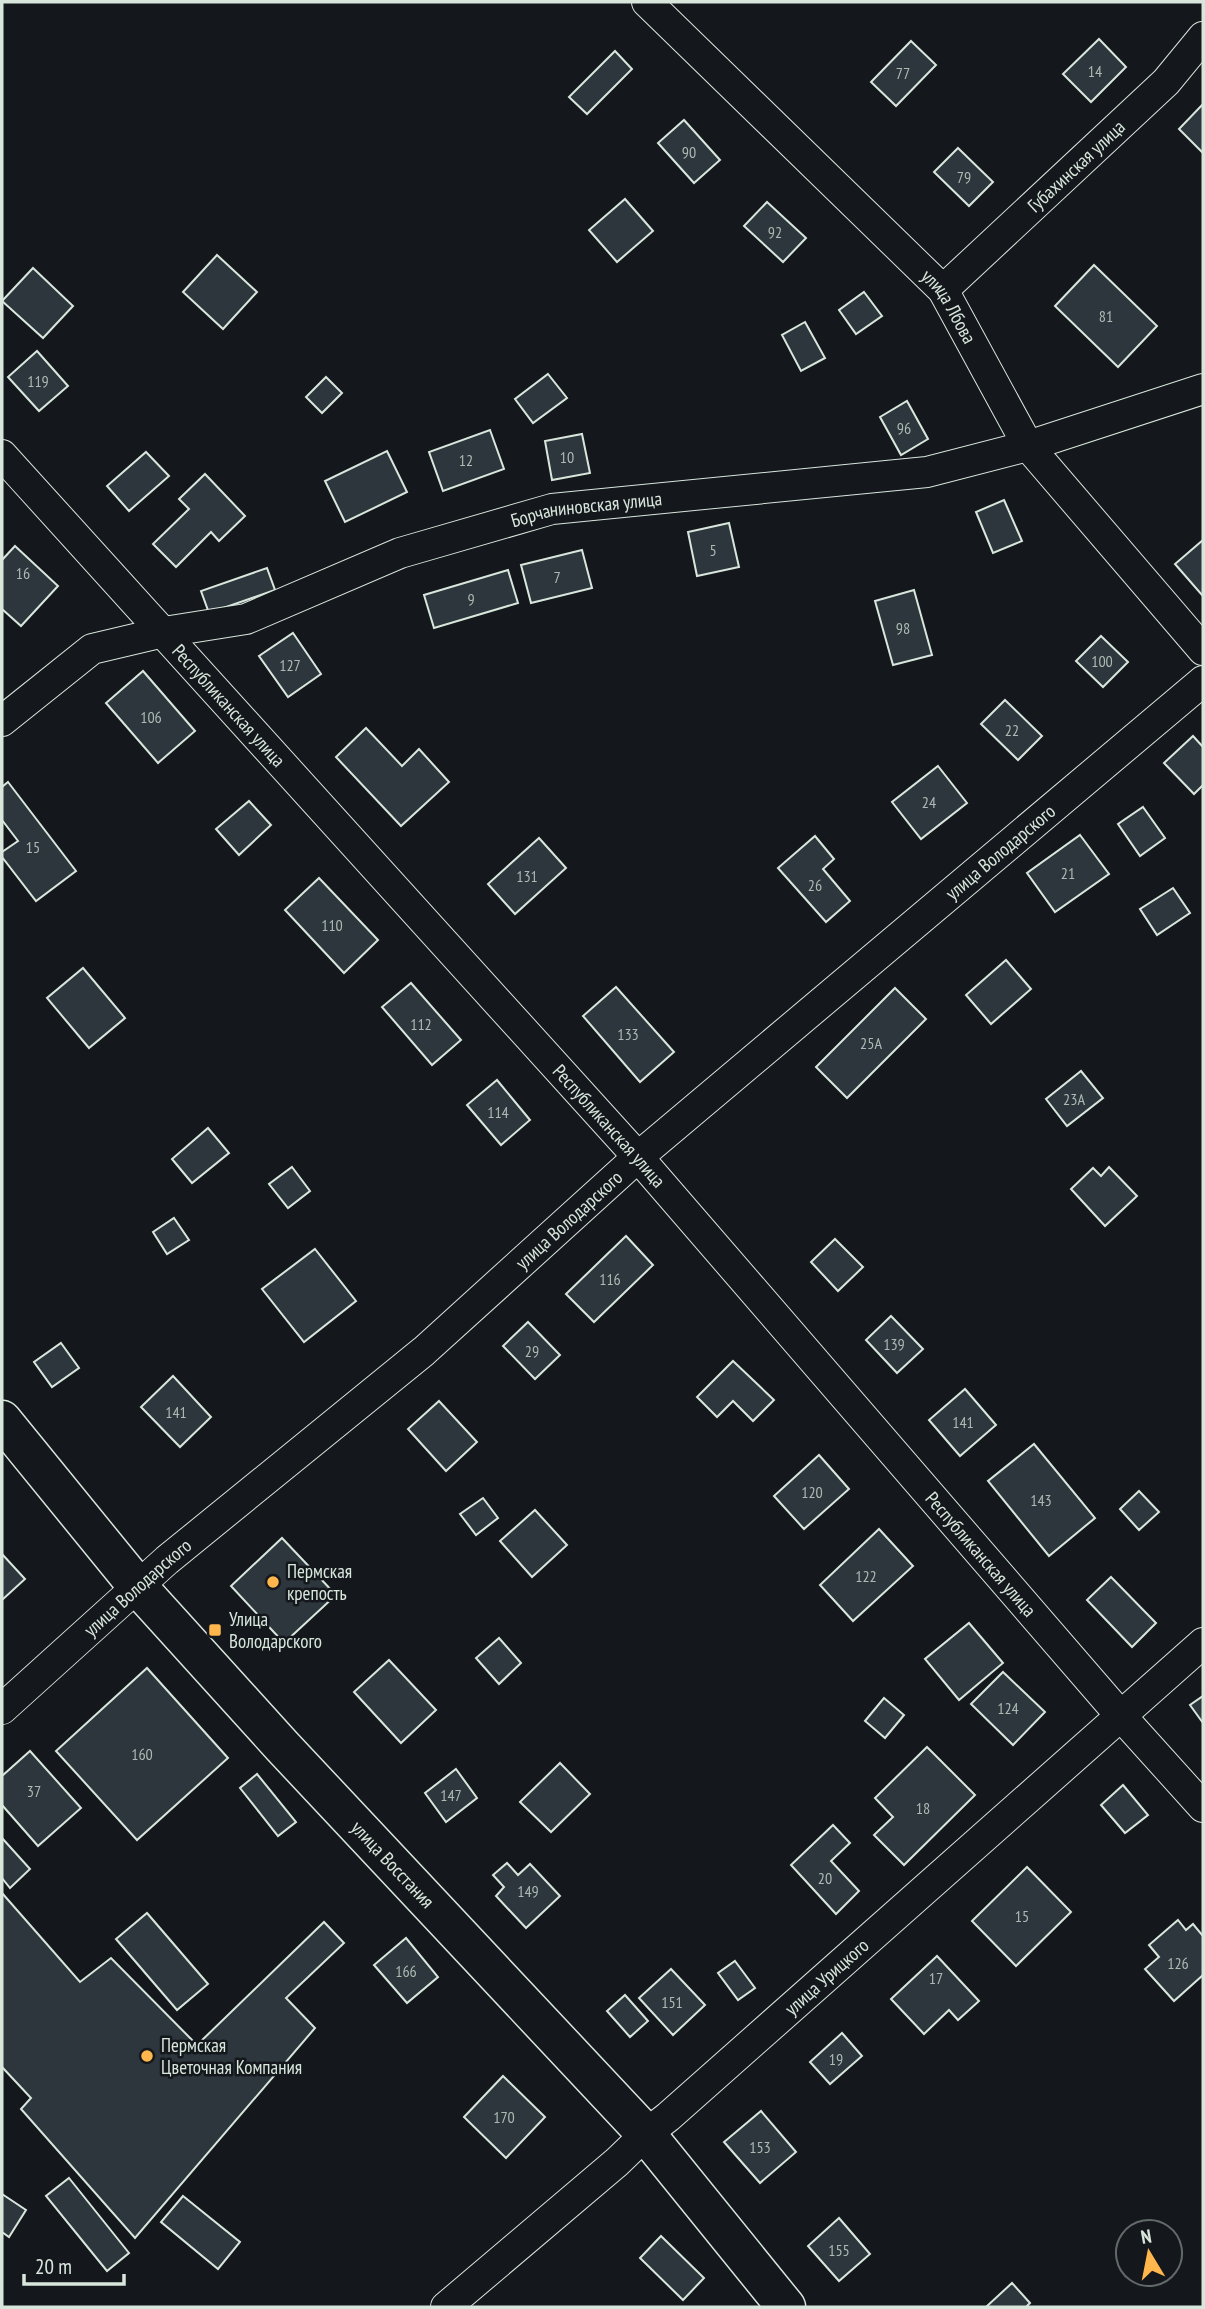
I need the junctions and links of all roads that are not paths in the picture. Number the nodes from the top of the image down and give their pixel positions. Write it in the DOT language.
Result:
graph roads {
  1 [pos="647,2"];
  2 [pos="1203,37"];
  3 [pos="943,290"];
  4 [pos="1203,389"];
  5 [pos="1028,446"];
  6 [pos="2,455"];
  7 [pos="164,632"];
  8 [pos="1203,650"];
  9 [pos="1203,681"];
  10 [pos="2,721"];
  11 [pos="638,1157"];
  12 [pos="2,1420"];
  13 [pos="138,1587"];
  14 [pos="1203,1643"];
  15 [pos="2,1709"];
  16 [pos="1121,1716"];
  17 [pos="1203,1807"];
  18 [pos="646,2134"];
  19 [pos="446,2307"];
  20 [pos="786,2307"];
  1 -- 3 [label="street, улица Лбова"];
  2 -- 3 [label="street, Губахинская улица"];
  3 -- 5 [label="street, улица Лбова"];
  4 -- 5 [label="street, Борчаниновская улица"];
  5 -- 7 [label="street, Борчаниновская улица"];
  5 -- 8 [label="street, улица Лбова"];
  6 -- 7 [label="street, Республиканская улица"];
  7 -- 10 [label="street, Борчаниновская улица"];
  7 -- 11 [label="street, Республиканская улица"];
  9 -- 11 [label="street, улица Володарского"];
  11 -- 13 [label="street, улица Володарского"];
  11 -- 16 [label="street, Республиканская улица"];
  12 -- 13 [label="street, улица Восстания"];
  13 -- 15 [label="street, улица Володарского"];
  13 -- 18 [label="street, улица Восстания"];
  14 -- 16 [label="street, улица Урицкого"];
  16 -- 17 [label="street, Республиканская улица"];
  16 -- 18 [label="street, улица Урицкого"];
  18 -- 19 [label="street, улица Урицкого"];
  18 -- 20 [label="street, улица Восстания"];
}
